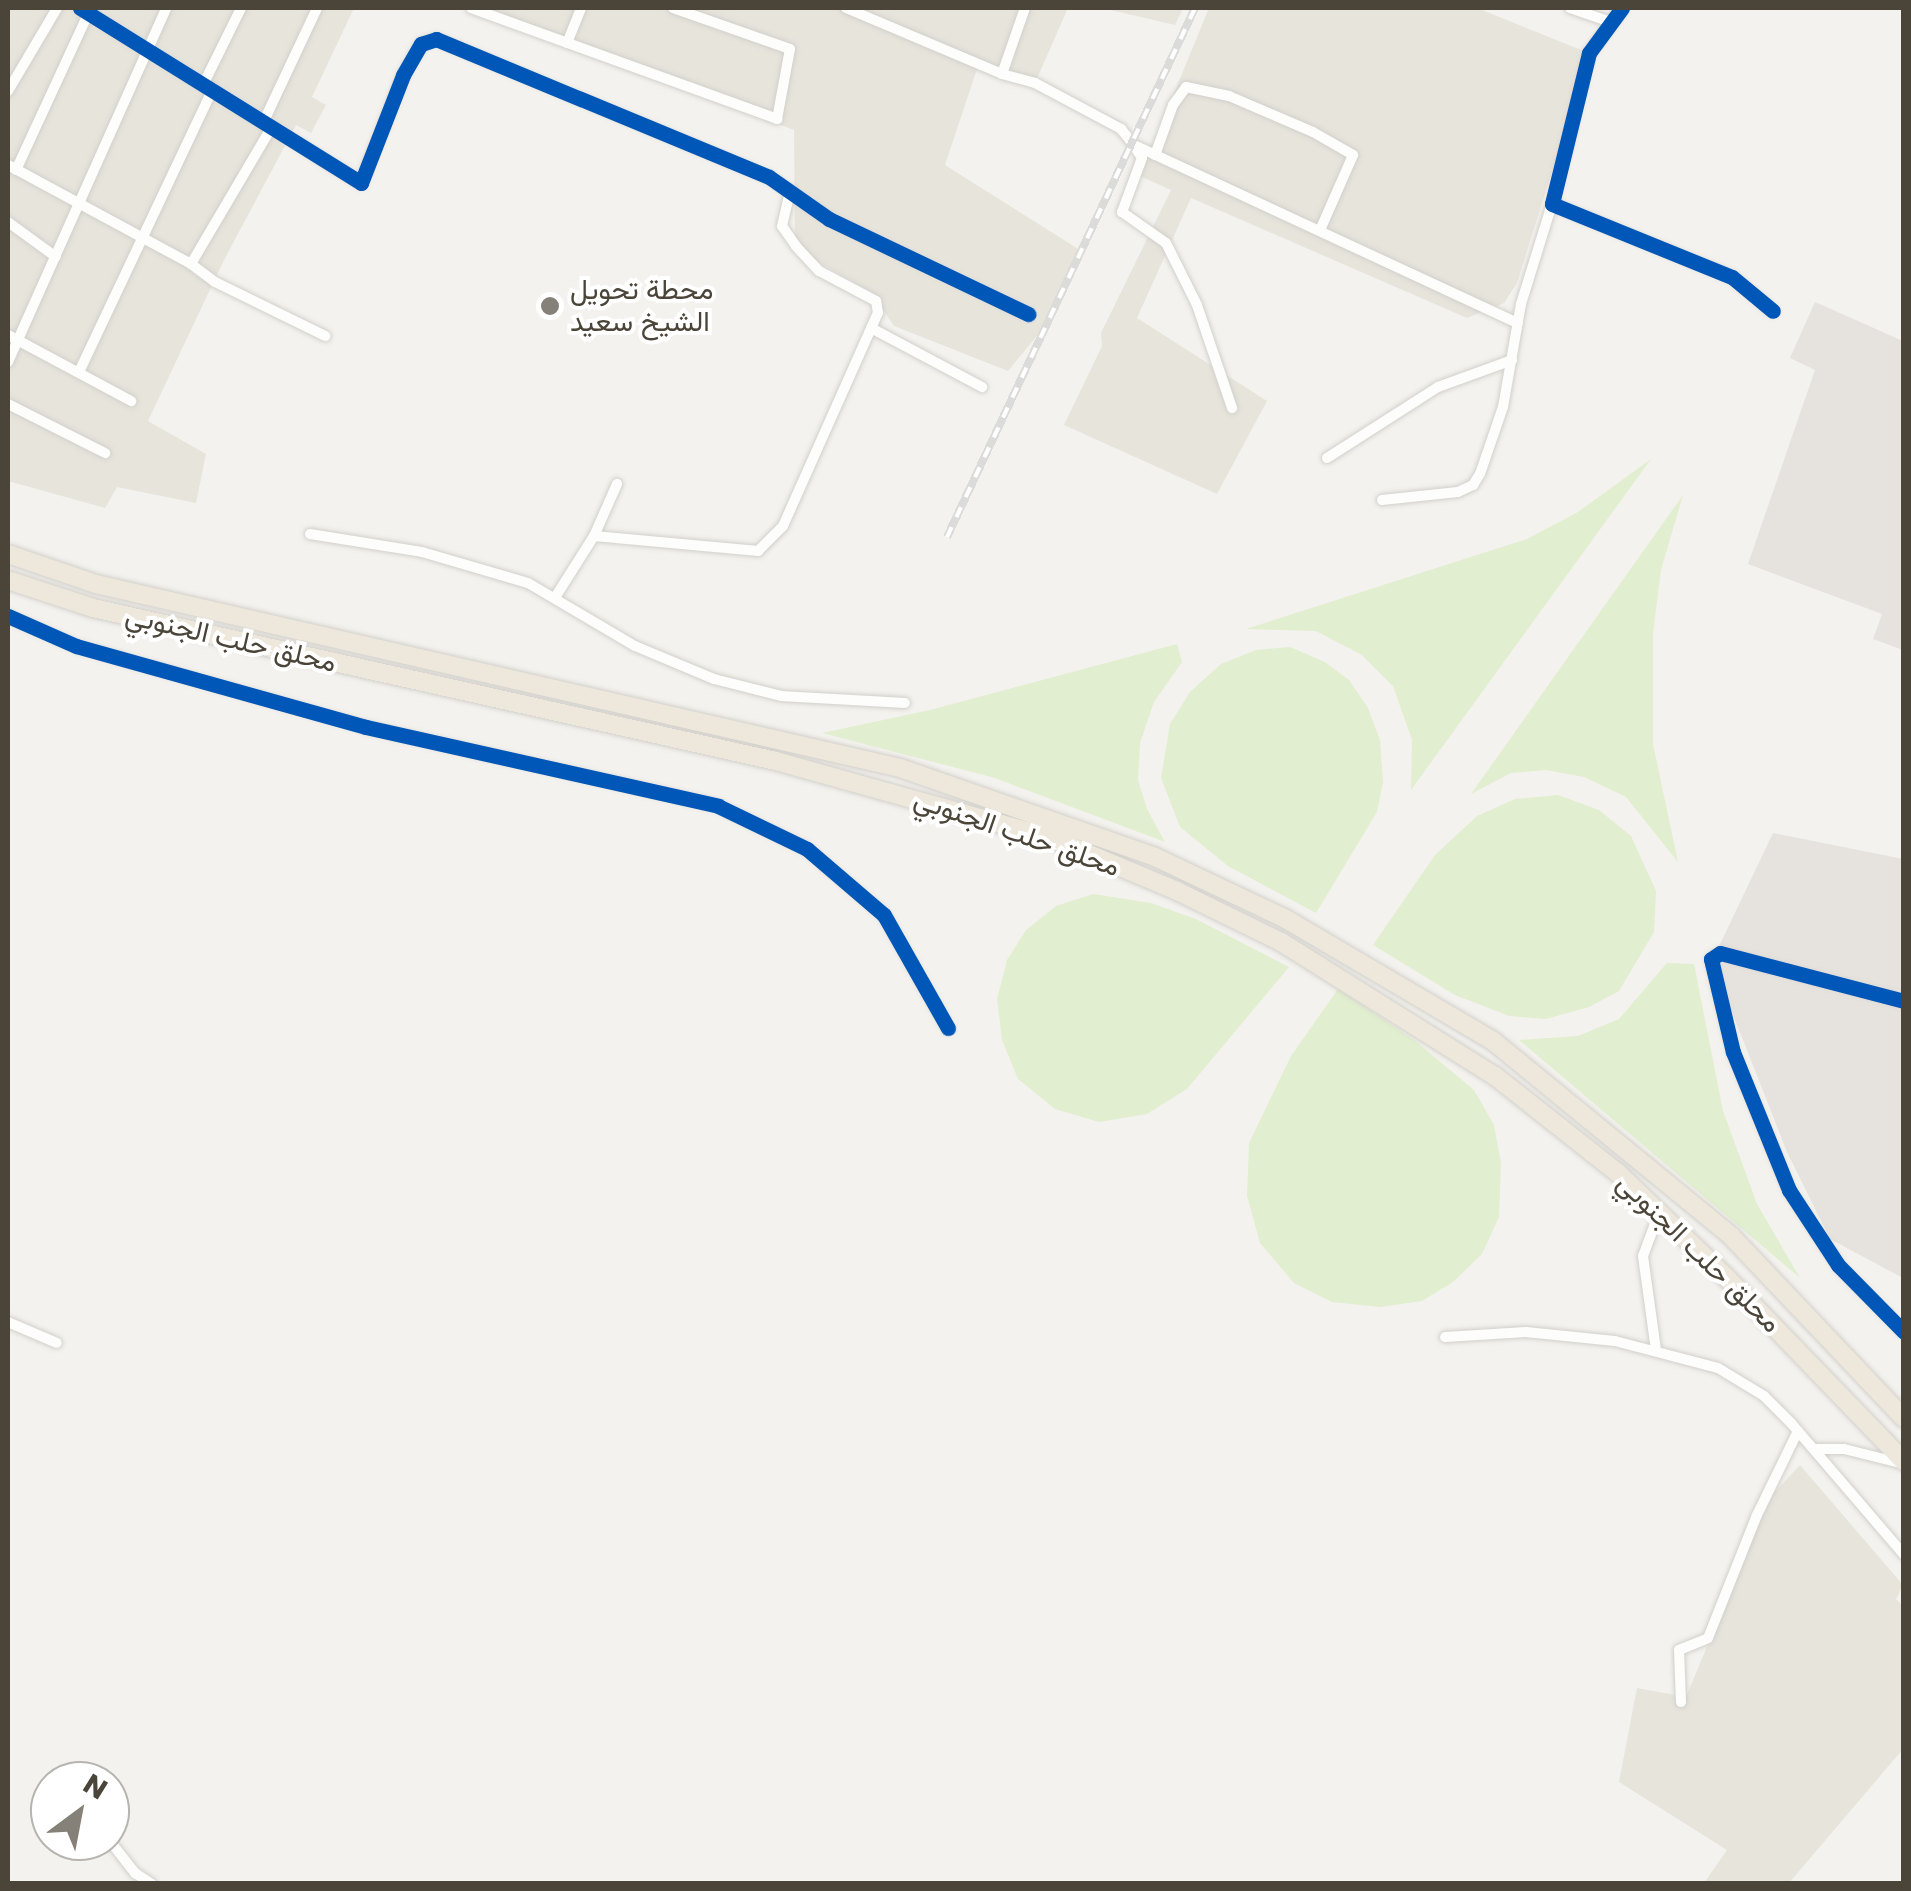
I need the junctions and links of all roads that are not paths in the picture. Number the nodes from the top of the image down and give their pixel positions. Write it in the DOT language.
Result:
graph roads {
  1 [pos="57,8"];
  2 [pos="166,8"];
  3 [pos="241,8"];
  4 [pos="317,8"];
  5 [pos="471,8"];
  6 [pos="581,8"];
  7 [pos="673,8"];
  8 [pos="846,8"];
  9 [pos="1026,8"];
  10 [pos="1570,8"];
  11 [pos="1622,8"];
  12 [pos="87,9"];
  13 [pos="1612,22"];
  14 [pos="567,44"];
  15 [pos="150,48"];
  16 [pos="1002,74"];
  17 [pos="11,75"];
  18 [pos="209,85"];
  19 [pos="8,91"];
  20 [pos="267,126"];
  21 [pos="1134,145"];
  22 [pos="1155,155"];
  23 [pos="12,168"];
  24 [pos="790,190"];
  25 [pos="80,203"];
  26 [pos="1552,204"];
  27 [pos="8,222"];
  28 [pos="1320,230"];
  29 [pos="142,237"];
  30 [pos="56,257"];
  31 [pos="191,264"];
  32 [pos="1773,311"];
  33 [pos="1028,314"];
  34 [pos="1518,322"];
  35 [pos="871,328"];
  36 [pos="325,336"];
  37 [pos="13,338"];
  38 [pos="1512,360"];
  39 [pos="8,362"];
  40 [pos="79,372"];
  41 [pos="982,387"];
  42 [pos="131,401"];
  43 [pos="8,404"];
  44 [pos="1232,408"];
  45 [pos="104,453"];
  46 [pos="1327,458"];
  47 [pos="617,484"];
  48 [pos="1382,500"];
  49 [pos="310,534"];
  50 [pos="594,536"];
  51 [pos="8,554"];
  52 [pos="8,580"];
  53 [pos="556,596"];
  54 [pos="8,616"];
  55 [pos="904,703"];
  56 [pos="1904,1001"];
  57 [pos="948,1028"];
  58 [pos="1660,1213"];
  59 [pos="8,1322"];
  60 [pos="1904,1332"];
  61 [pos="1445,1337"];
  62 [pos="57,1343"];
  63 [pos="1656,1350"];
  64 [pos="1904,1418"];
  65 [pos="1798,1431"];
  66 [pos="1814,1449"];
  67 [pos="1904,1463"];
  68 [pos="1904,1555"];
  69 [pos="1681,1702"];
  70 [pos="126,1861"];
  71 [pos="152,1884"];
  1 -- 17 [label="street"];
  2 -- 15 [label="street"];
  3 -- 18 [label="street"];
  4 -- 20 [label="street"];
  5 -- 14 [label="street"];
  6 -- 14 [label="street"];
  7 -- 14 [label="street"];
  8 -- 16 [label="street"];
  9 -- 16 [label="street"];
  10 -- 13 [label="street"];
  11 -- 13 [label="street"];
  12 -- 15 [label="street"];
  12 -- 23 [label="street"];
  13 -- 26 [label="street"];
  15 -- 18 [label="street"];
  15 -- 25 [label="street"];
  16 -- 21 [label="street"];
  17 -- 19 [label="street"];
  18 -- 20 [label="street"];
  18 -- 29 [label="street"];
  20 -- 24 [label="street"];
  20 -- 31 [label="street"];
  21 -- 22 [label="street"];
  21 -- 44 [label="street"];
  22 -- 28 [label="street"];
  22 -- 28 [label="street"];
  23 -- 25 [label="street"];
  24 -- 33 [label="street"];
  24 -- 35 [label="street"];
  25 -- 29 [label="street"];
  25 -- 30 [label="street"];
  26 -- 32 [label="street"];
  26 -- 34 [label="street"];
  27 -- 30 [label="street"];
  28 -- 34 [label="street"];
  29 -- 31 [label="street"];
  29 -- 40 [label="street"];
  30 -- 37 [label="street"];
  31 -- 36 [label="street"];
  34 -- 38 [label="street"];
  35 -- 41 [label="street"];
  35 -- 50 [label="street"];
  37 -- 39 [label="street"];
  37 -- 40 [label="street"];
  38 -- 46 [label="street"];
  38 -- 48 [label="street"];
  40 -- 42 [label="street"];
  43 -- 45 [label="street"];
  47 -- 50 [label="street"];
  49 -- 53 [label="street"];
  50 -- 53 [label="street"];
  51 -- 64 [label="highway, محلق حلب الجنوبي"];
  52 -- 58 [label="highway, محلق حلب الجنوبي"];
  53 -- 55 [label="street"];
  54 -- 57 [label="street"];
  56 -- 60 [label="street"];
  58 -- 63 [label="street"];
  58 -- 67 [label="highway, محلق حلب الجنوبي"];
  59 -- 62 [label="street"];
  61 -- 63 [label="street"];
  63 -- 65 [label="street"];
  65 -- 66 [label="street"];
  65 -- 69 [label="street"];
  66 -- 67 [label="street"];
  66 -- 68 [label="street"];
  70 -- 71 [label="street"];
}
